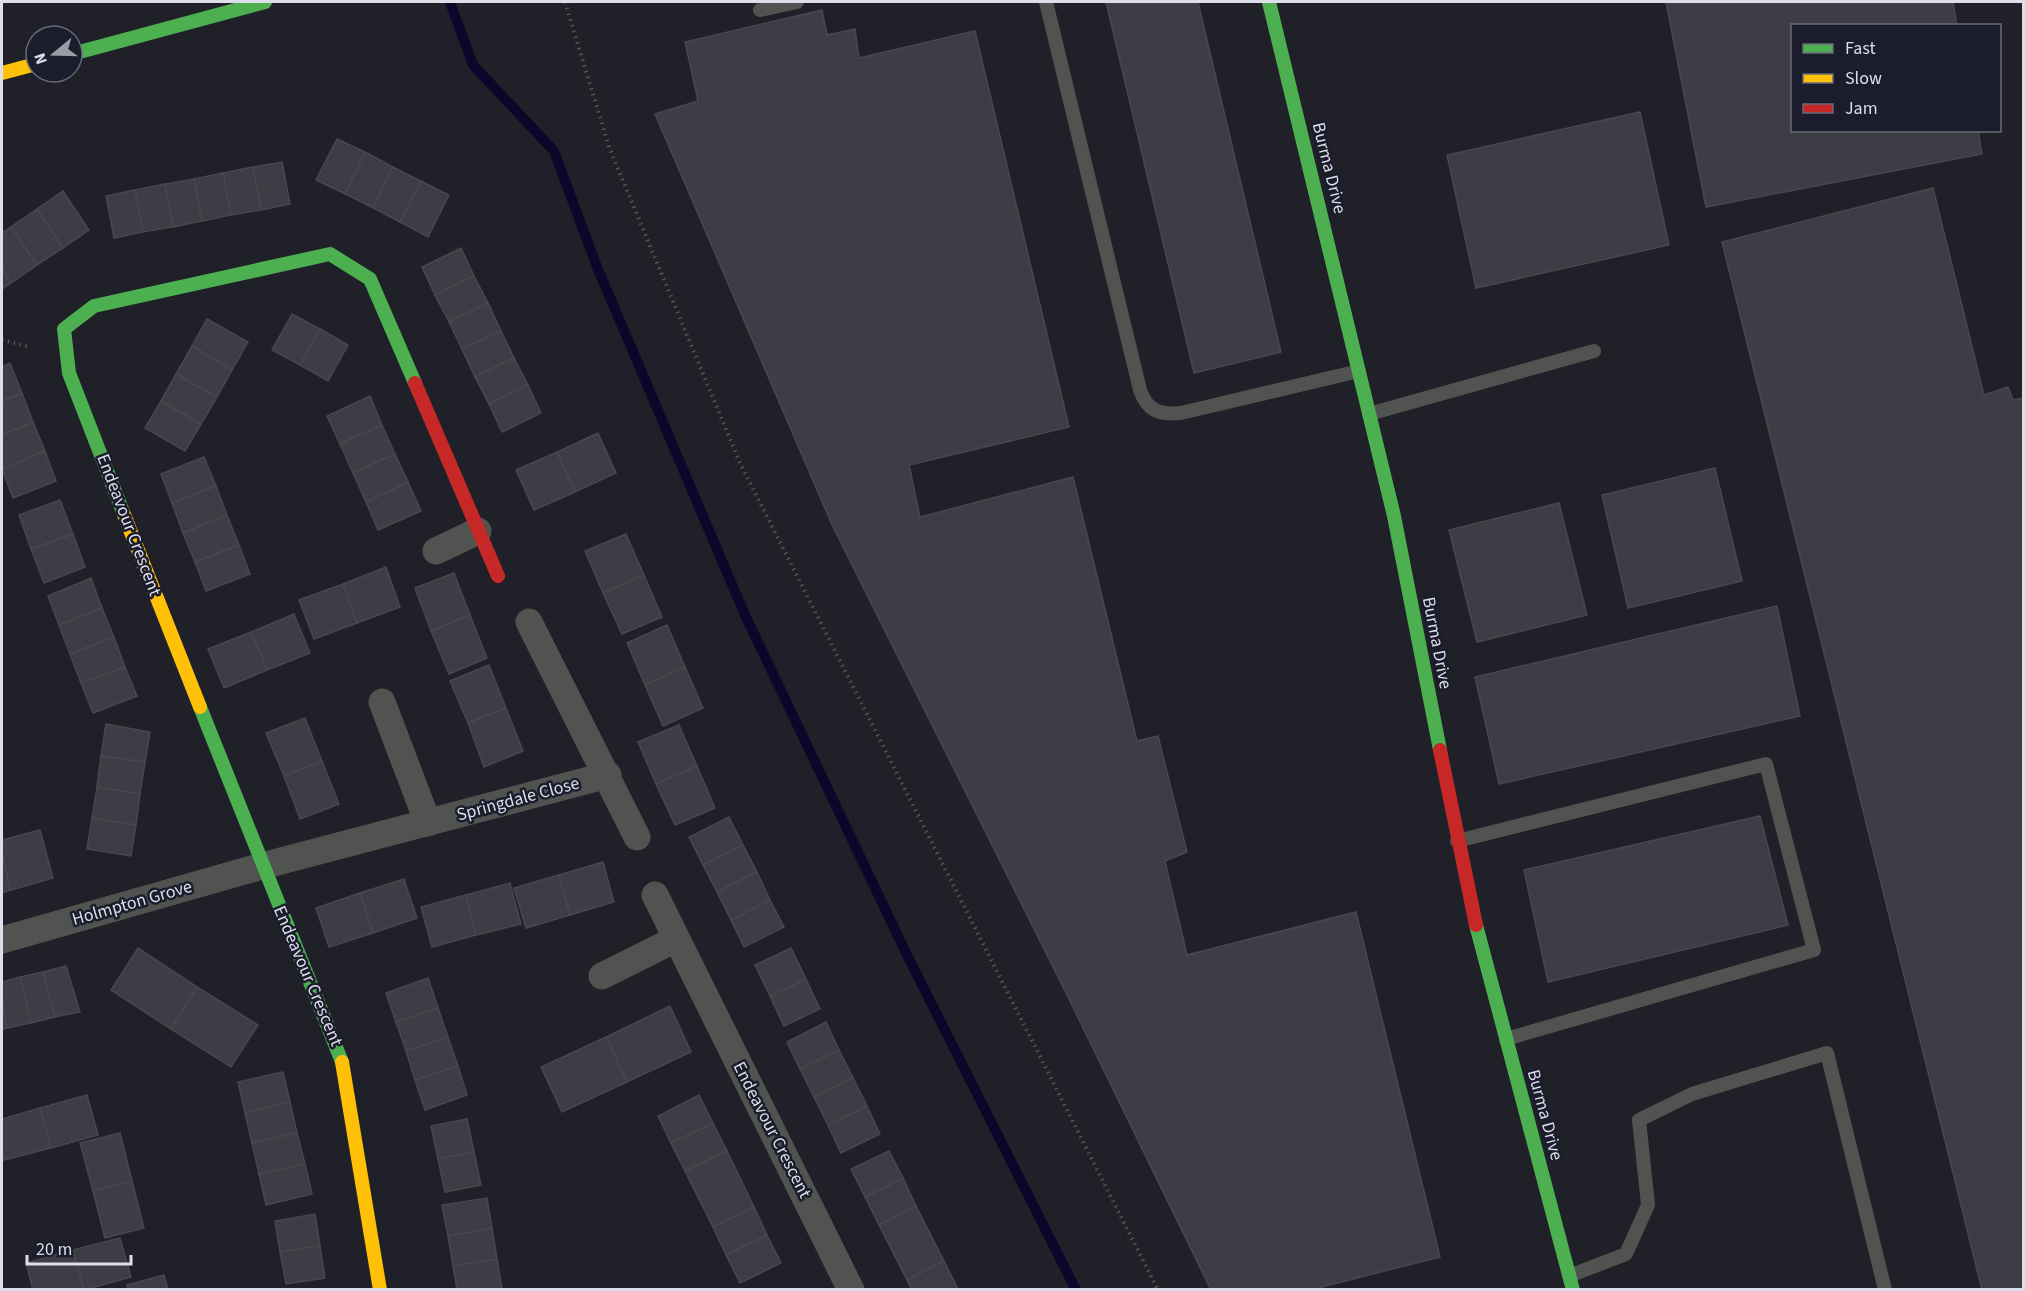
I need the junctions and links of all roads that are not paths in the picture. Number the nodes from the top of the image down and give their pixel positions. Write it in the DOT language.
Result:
graph roads {
  1 [pos="265,2"];
  2 [pos="797,2"];
  3 [pos="1046,2"];
  4 [pos="1269,2"];
  5 [pos="760,10"];
  6 [pos="84,51"];
  7 [pos="24,67"];
  8 [pos="2,73"];
  9 [pos="1594,351"];
  10 [pos="1359,371"];
  11 [pos="1369,414"];
  12 [pos="478,531"];
  13 [pos="436,551"];
  14 [pos="498,576"];
  15 [pos="528,622"];
  16 [pos="382,702"];
  17 [pos="608,776"];
  18 [pos="428,822"];
  19 [pos="637,837"];
  20 [pos="1457,841"];
  21 [pos="262,866"];
  22 [pos="656,895"];
  23 [pos="676,939"];
  24 [pos="2,940"];
  25 [pos="602,976"];
  26 [pos="1506,1039"];
  27 [pos="1571,1283"];
  28 [pos="380,1290"];
  29 [pos="851,1290"];
  30 [pos="1885,1290"];
  1 -- 6 [label="street"];
  2 -- 5 [label="lane"];
  3 -- 10 [label="lane"];
  4 -- 10 [label="street, Burma Drive"];
  7 -- 8 [label="street"];
  9 -- 11 [label="lane"];
  10 -- 11 [label="street, Burma Drive"];
  11 -- 20 [label="street, Burma Drive"];
  12 -- 13 [label="street"];
  12 -- 14 [label="street, Endeavour Crescent"];
  12 -- 21 [label="street, Endeavour Crescent"];
  15 -- 17 [label="street, Springdale Close"];
  16 -- 18 [label="street"];
  17 -- 18 [label="street, Springdale Close"];
  17 -- 19 [label="street, Springdale Close"];
  18 -- 21 [label="street, Springdale Close"];
  20 -- 26 [label="street, Burma Drive"];
  20 -- 26 [label="lane"];
  21 -- 24 [label="street, Holmpton Grove"];
  21 -- 28 [label="street, Endeavour Crescent"];
  22 -- 23 [label="street, Endeavour Crescent"];
  23 -- 25 [label="street"];
  23 -- 29 [label="street, Endeavour Crescent"];
  26 -- 27 [label="street, Burma Drive"];
  27 -- 30 [label="lane"];
}
